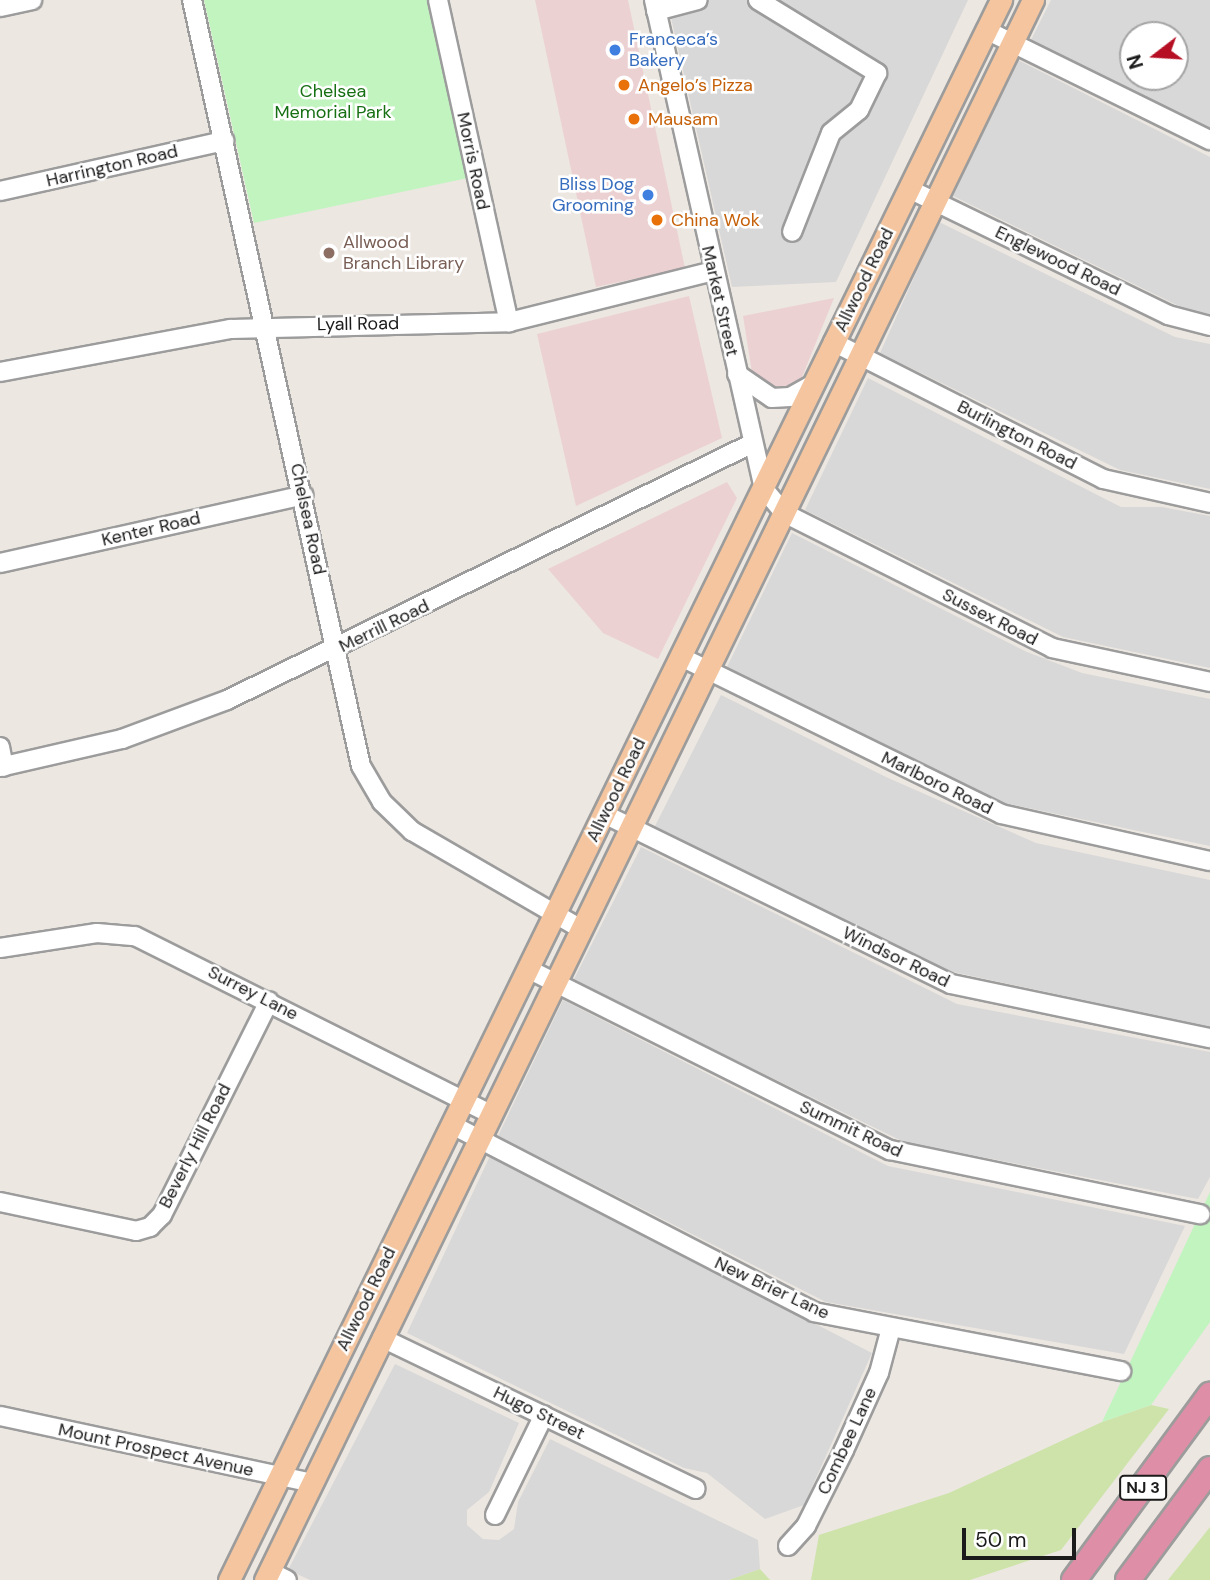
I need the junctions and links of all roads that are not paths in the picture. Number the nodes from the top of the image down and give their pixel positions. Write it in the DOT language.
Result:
graph roads {
  1 [pos="32,0"];
  2 [pos="191,0"];
  3 [pos="438,0"];
  4 [pos="698,0"];
  5 [pos="758,0"];
  6 [pos="1001,0"];
  7 [pos="1033,0"];
  8 [pos="655,5"];
  9 [pos="0,7"];
  10 [pos="986,30"];
  11 [pos="1012,43"];
  12 [pos="1210,140"];
  13 [pos="224,141"];
  14 [pos="909,189"];
  15 [pos="0,191"];
  16 [pos="934,202"];
  17 [pos="792,232"];
  18 [pos="713,271"];
  19 [pos="509,322"];
  20 [pos="1210,326"];
  21 [pos="266,327"];
  22 [pos="834,342"];
  23 [pos="860,355"];
  24 [pos="0,372"];
  25 [pos="737,374"];
  26 [pos="813,384"];
  27 [pos="753,443"];
  28 [pos="764,489"];
  29 [pos="303,495"];
  30 [pos="1210,503"];
  31 [pos="784,513"];
  32 [pos="0,563"];
  33 [pos="337,649"];
  34 [pos="681,657"];
  35 [pos="707,671"];
  36 [pos="1210,682"];
  37 [pos="0,747"];
  38 [pos="2,767"];
  39 [pos="604,814"];
  40 [pos="630,827"];
  41 [pos="1210,861"];
  42 [pos="555,914"];
  43 [pos="581,929"];
  44 [pos="0,948"];
  45 [pos="528,969"];
  46 [pos="554,983"];
  47 [pos="269,1001"];
  48 [pos="1210,1038"];
  49 [pos="464,1099"];
  50 [pos="491,1114"];
  51 [pos="452,1125"];
  52 [pos="479,1138"];
  53 [pos="0,1202"];
  54 [pos="1200,1214"];
  55 [pos="891,1328"];
  56 [pos="382,1338"];
  57 [pos="1121,1371"];
  58 [pos="1210,1395"];
  59 [pos="544,1415"];
  60 [pos="0,1416"];
  61 [pos="1210,1469"];
  62 [pos="280,1476"];
  63 [pos="312,1483"];
  64 [pos="696,1489"];
  65 [pos="495,1515"];
  66 [pos="789,1546"];
  67 [pos="274,1577"];
  68 [pos="229,1580"];
  69 [pos="1074,1580"];
  70 [pos="1128,1580"];
  1 -- 9 [label="street"];
  2 -- 13 [label="street, Chelsea Road"];
  3 -- 19 [label="street, Morris Road"];
  4 -- 8 [label="street"];
  5 -- 17 [label="street"];
  6 -- 10 [label="main road, Allwood Road"];
  7 -- 11 [label="main road, Allwood Road"];
  8 -- 18 [label="street, Market Street"];
  10 -- 11 [label="street"];
  10 -- 14 [label="main road, Allwood Road"];
  11 -- 12 [label="street"];
  11 -- 16 [label="main road, Allwood Road"];
  13 -- 15 [label="street, Harrington Road"];
  13 -- 21 [label="street, Chelsea Road"];
  14 -- 16 [label="street, Englewood Road"];
  14 -- 22 [label="main road, Allwood Road"];
  16 -- 20 [label="street, Englewood Road"];
  16 -- 23 [label="main road, Allwood Road"];
  18 -- 19 [label="street, Lyall Road"];
  18 -- 25 [label="street, Market Street"];
  19 -- 21 [label="street, Lyall Road"];
  21 -- 24 [label="street, Lyall Road"];
  21 -- 29 [label="street, Chelsea Road"];
  22 -- 23 [label="street, Burlington Road"];
  22 -- 26 [label="main road, Allwood Road"];
  23 -- 30 [label="street, Burlington Road"];
  23 -- 31 [label="main road, Allwood Road"];
  25 -- 26 [label="street"];
  25 -- 27 [label="street, Market Street"];
  26 -- 28 [label="main road, Allwood Road"];
  27 -- 28 [label="street, Market Street"];
  27 -- 33 [label="street, Merrill Road"];
  28 -- 31 [label="street, Market Street"];
  28 -- 34 [label="main road, Allwood Road"];
  29 -- 32 [label="street, Kenter Road"];
  29 -- 33 [label="street, Chelsea Road"];
  31 -- 35 [label="main road, Allwood Road"];
  31 -- 36 [label="street, Sussex Road"];
  33 -- 38 [label="street, Merrill Road"];
  33 -- 42 [label="street, Chelsea Road"];
  34 -- 35 [label="street, Marlboro Road"];
  34 -- 39 [label="main road, Allwood Road"];
  35 -- 40 [label="main road, Allwood Road"];
  35 -- 41 [label="street, Marlboro Road"];
  37 -- 38 [label="street"];
  39 -- 40 [label="street, Windsor Road"];
  39 -- 42 [label="main road, Allwood Road"];
  40 -- 43 [label="main road, Allwood Road"];
  40 -- 48 [label="street, Windsor Road"];
  42 -- 43 [label="street, Chelsea Road"];
  42 -- 45 [label="main road, Allwood Road"];
  43 -- 46 [label="main road, Allwood Road"];
  44 -- 47 [label="street, Surrey Lane"];
  45 -- 46 [label="street, Summit Road"];
  45 -- 49 [label="main road, Allwood Road"];
  46 -- 50 [label="main road, Allwood Road"];
  46 -- 54 [label="street, Summit Road"];
  47 -- 49 [label="street, Surrey Lane"];
  47 -- 53 [label="street, Beverly Hill Road"];
  49 -- 50 [label="street, Surrey Lane"];
  49 -- 51 [label="main road, Allwood Road"];
  50 -- 52 [label="main road, Allwood Road"];
  51 -- 52 [label="street, New Brier Lane"];
  51 -- 62 [label="main road, Allwood Road"];
  52 -- 55 [label="street, New Brier Lane"];
  52 -- 56 [label="main road, Allwood Road"];
  55 -- 57 [label="street, New Brier Lane"];
  55 -- 66 [label="street, Combee Lane"];
  56 -- 59 [label="street, Hugo Street"];
  56 -- 63 [label="main road, Allwood Road"];
  58 -- 69 [label="highway, NJ 3"];
  59 -- 64 [label="street, Hugo Street"];
  59 -- 65 [label="street"];
  60 -- 62 [label="street, Mount Prospect Avenue"];
  61 -- 70 [label="highway, NJ 3"];
  62 -- 63 [label="street, Mount Prospect Avenue"];
  62 -- 68 [label="main road, Allwood Road"];
  63 -- 67 [label="main road, Allwood Road"];
}
